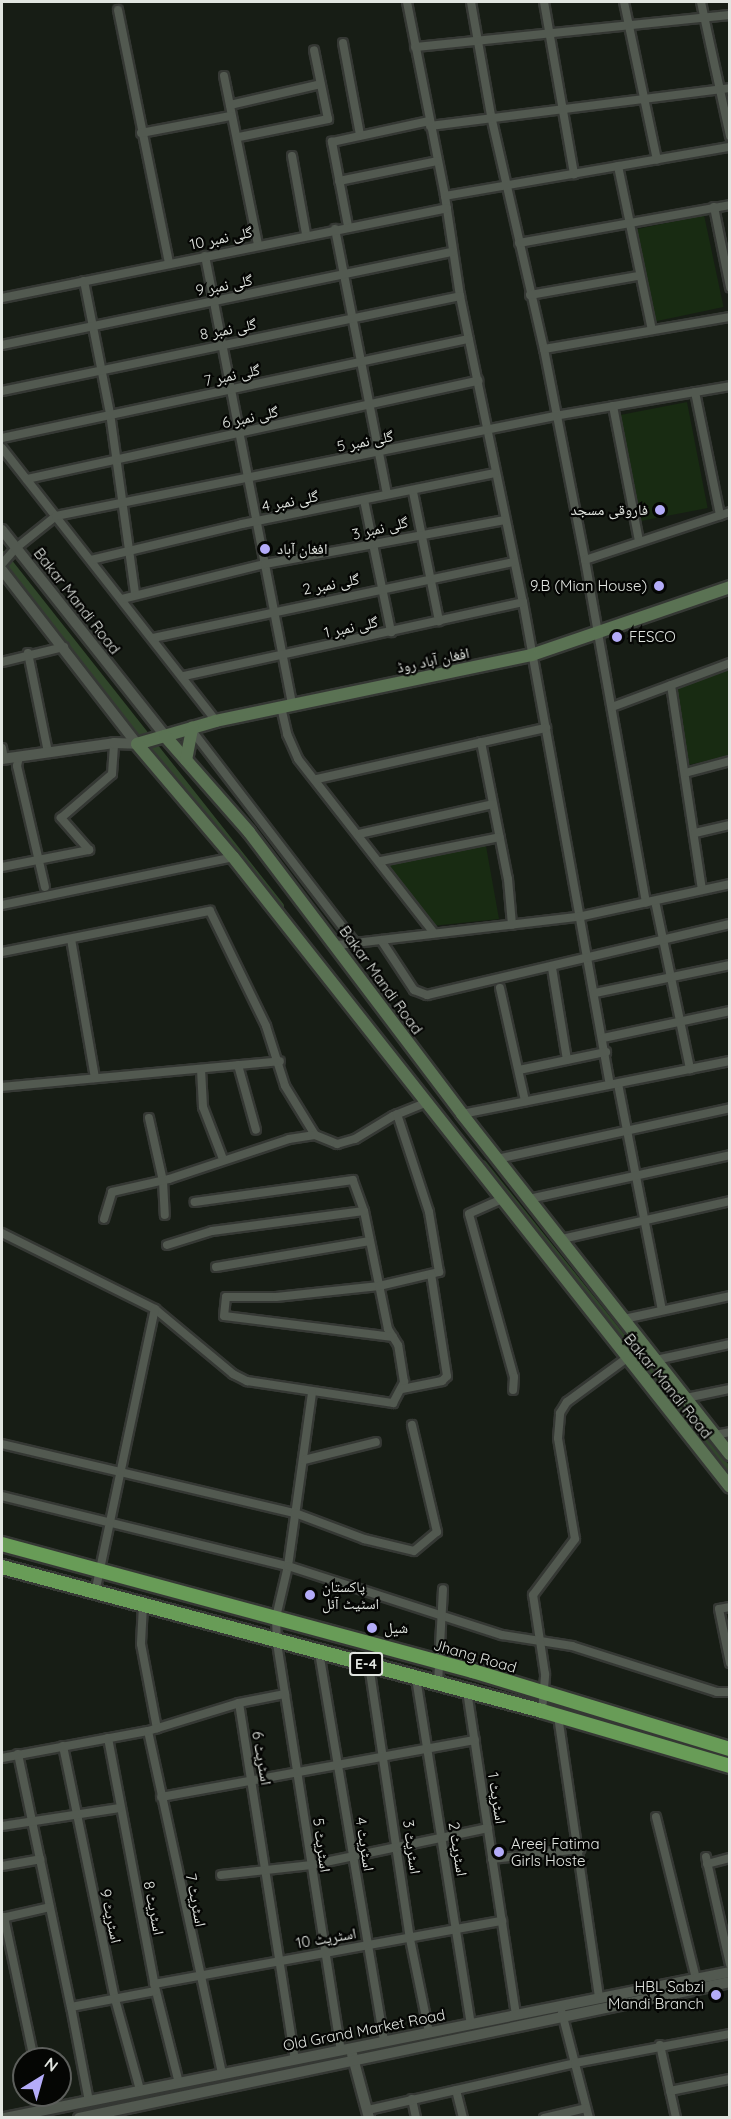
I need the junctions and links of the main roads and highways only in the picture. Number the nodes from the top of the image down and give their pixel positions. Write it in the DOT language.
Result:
graph roads {
  1 [pos="729,587"];
  2 [pos="192,728"];
  3 [pos="160,737"];
  4 [pos="139,744"];
  5 [pos="186,760"];
  6 [pos="550,1225"];
  7 [pos="533,1239"];
  8 [pos="729,1454"];
  9 [pos="729,1487"];
  10 [pos="2,1544"];
  11 [pos="2,1567"];
  12 [pos="729,1749"];
  13 [pos="729,1766"];
  1 -- 2 [label="main road, افغان آباد روڈ"];
  2 -- 3 [label="main road, افغان آباد روڈ"];
  2 -- 5 [label="main road"];
  3 -- 4 [label="main road, افغان آباد روڈ"];
  3 -- 5 [label="main road, Bakar Mandi Road"];
  4 -- 7 [label="main road, Bakar Mandi Road"];
  5 -- 6 [label="main road, Bakar Mandi Road"];
  6 -- 7 [label="main road"];
  6 -- 8 [label="main road, Bakar Mandi Road"];
  7 -- 9 [label="main road, Bakar Mandi Road"];
  10 -- 12 [label="highway, Jhang Road / E-4"];
  11 -- 13 [label="highway, E-4"];
}
